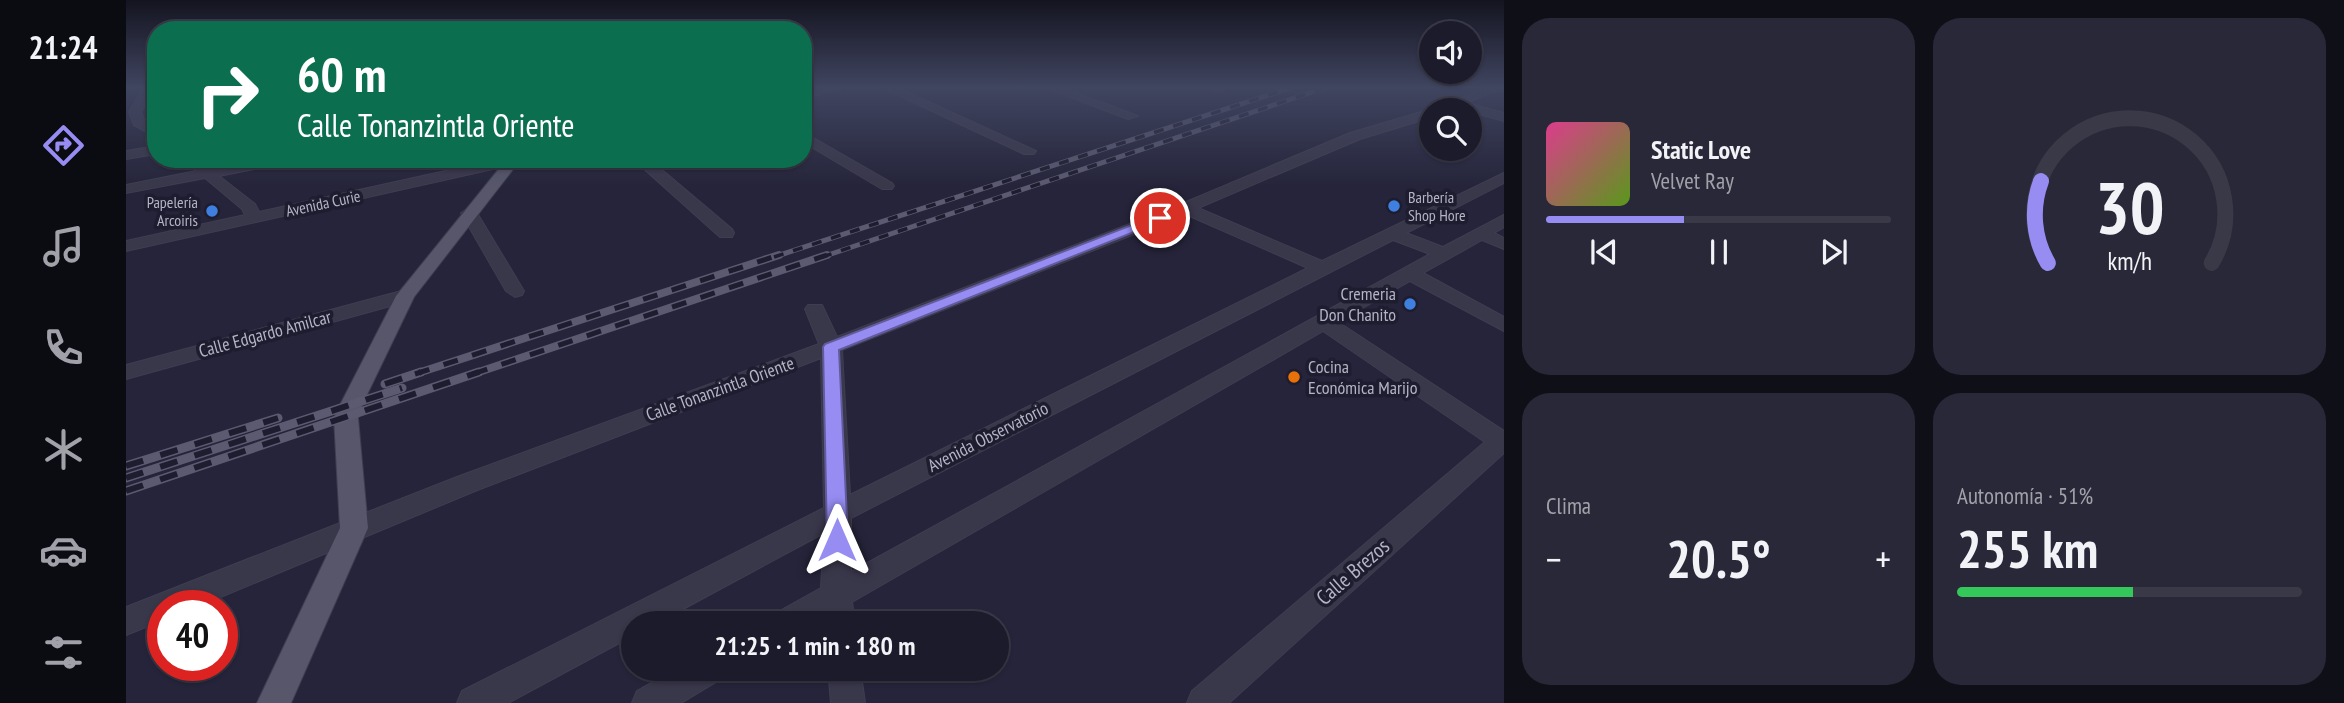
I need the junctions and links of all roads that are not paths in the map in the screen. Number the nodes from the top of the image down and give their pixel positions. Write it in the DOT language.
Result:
graph roads {
  1 [pos="959,120"];
  2 [pos="1409,120"];
  3 [pos="812,141"];
  4 [pos="1029,151"];
  5 [pos="147,152"];
  6 [pos="126,155"];
  7 [pos="200,168"];
  8 [pos="238,168"];
  9 [pos="438,168"];
  10 [pos="475,168"];
  11 [pos="508,168"];
  12 [pos="650,168"];
  13 [pos="206,174"];
  14 [pos="1504,177"];
  15 [pos="887,186"];
  16 [pos="126,189"];
  17 [pos="1185,208"];
  18 [pos="251,213"];
  19 [pos="469,213"];
  20 [pos="1504,220"];
  21 [pos="126,233"];
  22 [pos="726,233"];
  23 [pos="1481,233"];
  24 [pos="1392,234"];
  25 [pos="1504,244"];
  26 [pos="126,246"];
  27 [pos="1446,254"];
  28 [pos="1323,268"];
  29 [pos="1410,273"];
  30 [pos="515,291"];
  31 [pos="405,296"];
  32 [pos="816,309"];
  33 [pos="1324,322"];
  34 [pos="1504,325"];
  35 [pos="831,347"];
  36 [pos="126,372"];
  37 [pos="1503,442"];
  38 [pos="838,513"];
  39 [pos="354,528"];
  40 [pos="203,590"];
  41 [pos="838,609"];
  42 [pos="147,613"];
  43 [pos="126,621"];
  44 [pos="687,681"];
  45 [pos="845,681"];
  46 [pos="274,703"];
  47 [pos="474,703"];
  48 [pos="649,703"];
  49 [pos="848,703"];
  50 [pos="1204,703"];
  1 -- 4 [label="street"];
  2 -- 17 [label="street, Calle Tonanzintla Oriente"];
  3 -- 15 [label="street"];
  5 -- 6 [label="street"];
  7 -- 13 [label="street"];
  8 -- 13 [label="street"];
  9 -- 18 [label="street, Avenida Curie"];
  10 -- 18 [label="street, Avenida Curie"];
  11 -- 19 [label="main road"];
  12 -- 22 [label="street"];
  13 -- 16 [label="street"];
  13 -- 18 [label="street"];
  14 -- 24 [label="street, Avenida Observatorio"];
  17 -- 28 [label="street"];
  17 -- 35 [label="street, Calle Tonanzintla Oriente"];
  18 -- 21 [label="street, Avenida Curie"];
  18 -- 26 [label="street, Avenida Curie"];
  19 -- 30 [label="street"];
  19 -- 31 [label="main road"];
  20 -- 23 [label="street"];
  23 -- 25 [label="street"];
  23 -- 27 [label="street"];
  24 -- 27 [label="street"];
  24 -- 28 [label="street, Avenida Observatorio"];
  27 -- 29 [label="street"];
  28 -- 38 [label="street, Avenida Observatorio"];
  29 -- 33 [label="street"];
  29 -- 34 [label="street"];
  31 -- 36 [label="street, Calle Edgardo Amilcar"];
  31 -- 39 [label="main road"];
  32 -- 35 [label="street"];
  33 -- 37 [label="street"];
  33 -- 41 [label="street"];
  35 -- 38 [label="street"];
  35 -- 39 [label="street, Calle Tonanzintla Oriente"];
  37 -- 50 [label="street, Calle Brezos"];
  38 -- 41 [label="street"];
  38 -- 47 [label="street, Avenida Observatorio"];
  39 -- 40 [label="street, Calle Tonanzintla Oriente"];
  39 -- 46 [label="main road"];
  42 -- 43 [label="street, Calle Tonanzintla Oriente"];
  44 -- 48 [label="street"];
  45 -- 49 [label="street"];
}
